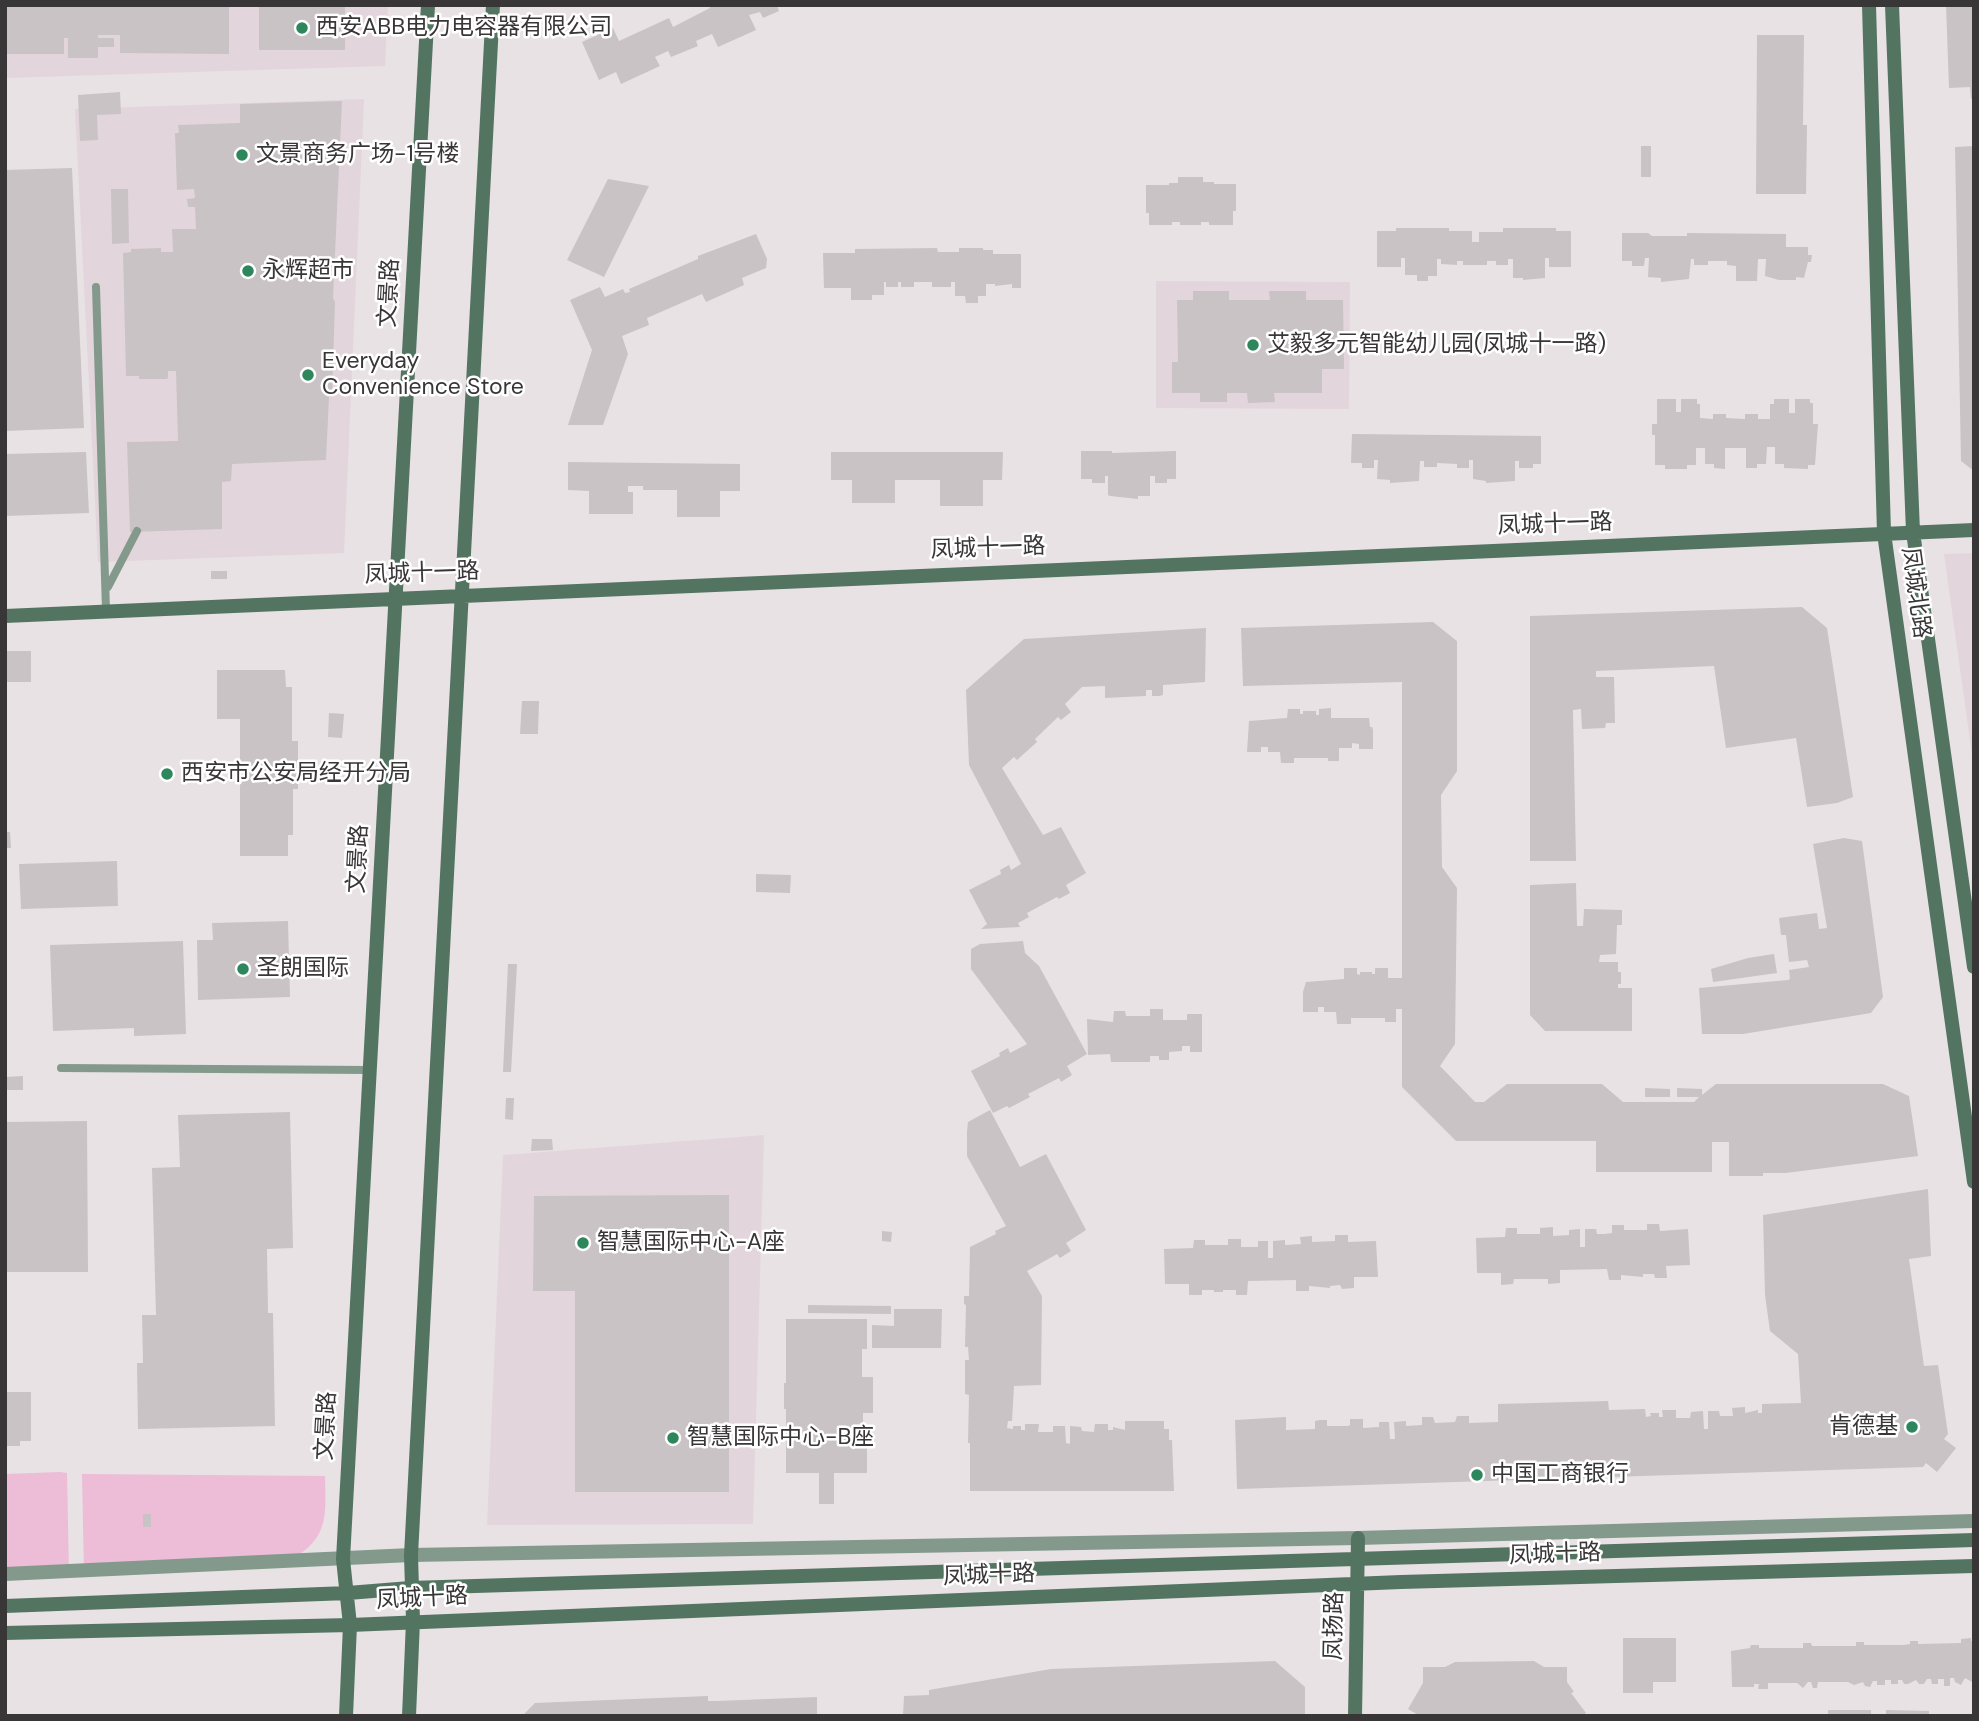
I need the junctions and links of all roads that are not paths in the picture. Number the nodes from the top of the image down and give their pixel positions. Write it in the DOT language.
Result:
graph roads {
  1 [pos="428,5"];
  2 [pos="493,5"];
  3 [pos="1869,5"];
  4 [pos="1892,5"];
  5 [pos="96,288"];
  6 [pos="1974,530"];
  7 [pos="137,531"];
  8 [pos="1913,532"];
  9 [pos="1884,533"];
  10 [pos="107,589"];
  11 [pos="461,595"];
  12 [pos="396,597"];
  13 [pos="106,610"];
  14 [pos="5,616"];
  15 [pos="1974,967"];
  16 [pos="61,1068"];
  17 [pos="370,1070"];
  18 [pos="1974,1182"];
  19 [pos="1974,1521"];
  20 [pos="1358,1538"];
  21 [pos="1974,1540"];
  22 [pos="411,1555"];
  23 [pos="342,1559"];
  24 [pos="1358,1560"];
  25 [pos="1974,1566"];
  26 [pos="5,1574"];
  27 [pos="1359,1584"];
  28 [pos="410,1588"];
  29 [pos="348,1593"];
  30 [pos="5,1606"];
  31 [pos="413,1621"];
  32 [pos="350,1625"];
  33 [pos="5,1633"];
  34 [pos="345,1716"];
  35 [pos="408,1716"];
  36 [pos="1355,1716"];
  1 -- 12 [label="main road, 文景路"];
  2 -- 11 [label="main road"];
  3 -- 9 [label="main road, 凤城北路"];
  4 -- 8 [label="main road, 凤城北路"];
  5 -- 10 [label="lane"];
  6 -- 8 [label="main road, 凤城十一路"];
  7 -- 10 [label="lane"];
  8 -- 9 [label="main road, 凤城十一路"];
  8 -- 15 [label="main road, 凤城北路"];
  9 -- 11 [label="main road, 凤城十一路"];
  9 -- 18 [label="main road, 凤城北路"];
  10 -- 13 [label="lane"];
  11 -- 12 [label="main road, 凤城十一路"];
  11 -- 22 [label="main road"];
  12 -- 13 [label="main road, 凤城十一路"];
  12 -- 17 [label="main road, 文景路"];
  13 -- 14 [label="main road, 凤城十一路"];
  16 -- 17 [label="lane"];
  17 -- 23 [label="main road, 文景路"];
  19 -- 20 [label="street"];
  20 -- 22 [label="street"];
  20 -- 24 [label="main road, 凤扬路"];
  21 -- 24 [label="main road, 凤城十路"];
  22 -- 23 [label="street"];
  22 -- 28 [label="main road"];
  23 -- 26 [label="street"];
  23 -- 29 [label="main road, 文景路"];
  24 -- 27 [label="main road, 凤扬路"];
  24 -- 28 [label="main road, 凤城十路"];
  25 -- 27 [label="main road, 凤城十路"];
  27 -- 31 [label="main road, 凤城十路"];
  27 -- 36 [label="main road, 凤扬路"];
  28 -- 29 [label="main road, 凤城十路"];
  28 -- 31 [label="main road"];
  29 -- 30 [label="main road, 凤城十路"];
  29 -- 32 [label="main road, 文景路"];
  31 -- 32 [label="main road, 凤城十路"];
  31 -- 35 [label="main road"];
  32 -- 33 [label="main road, 凤城十路"];
  32 -- 34 [label="main road, 文景路"];
}
